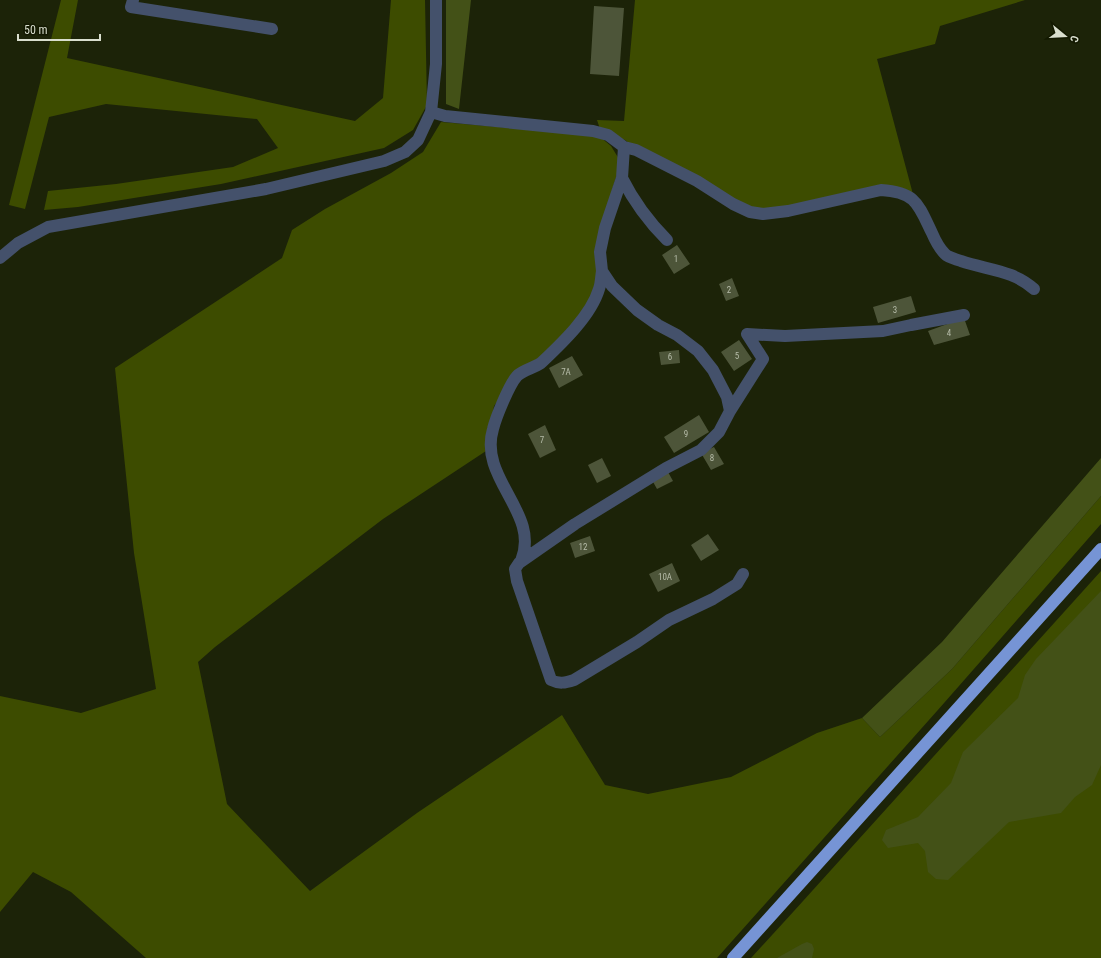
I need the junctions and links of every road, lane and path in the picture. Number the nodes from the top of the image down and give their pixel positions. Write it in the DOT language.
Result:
graph roads {
  1 [pos="133,0"];
  2 [pos="436,0"];
  3 [pos="272,29"];
  4 [pos="431,112"];
  5 [pos="624,147"];
  6 [pos="622,178"];
  7 [pos="666,240"];
  8 [pos="0,258"];
  9 [pos="602,271"];
  10 [pos="1034,289"];
  11 [pos="964,316"];
  12 [pos="730,411"];
  13 [pos="1101,549"];
  14 [pos="521,561"];
  15 [pos="743,574"];
  16 [pos="733,958"];
  1 -- 3 [label="street"];
  2 -- 4 [label="street"];
  4 -- 5 [label="street"];
  4 -- 8 [label="street"];
  5 -- 6 [label="street"];
  5 -- 10 [label="street"];
  6 -- 7 [label="street"];
  6 -- 9 [label="street"];
  9 -- 12 [label="street"];
  9 -- 14 [label="street"];
  11 -- 12 [label="street"];
  12 -- 14 [label="street"];
  13 -- 16 [label="highway"];
  14 -- 15 [label="street"];
}
